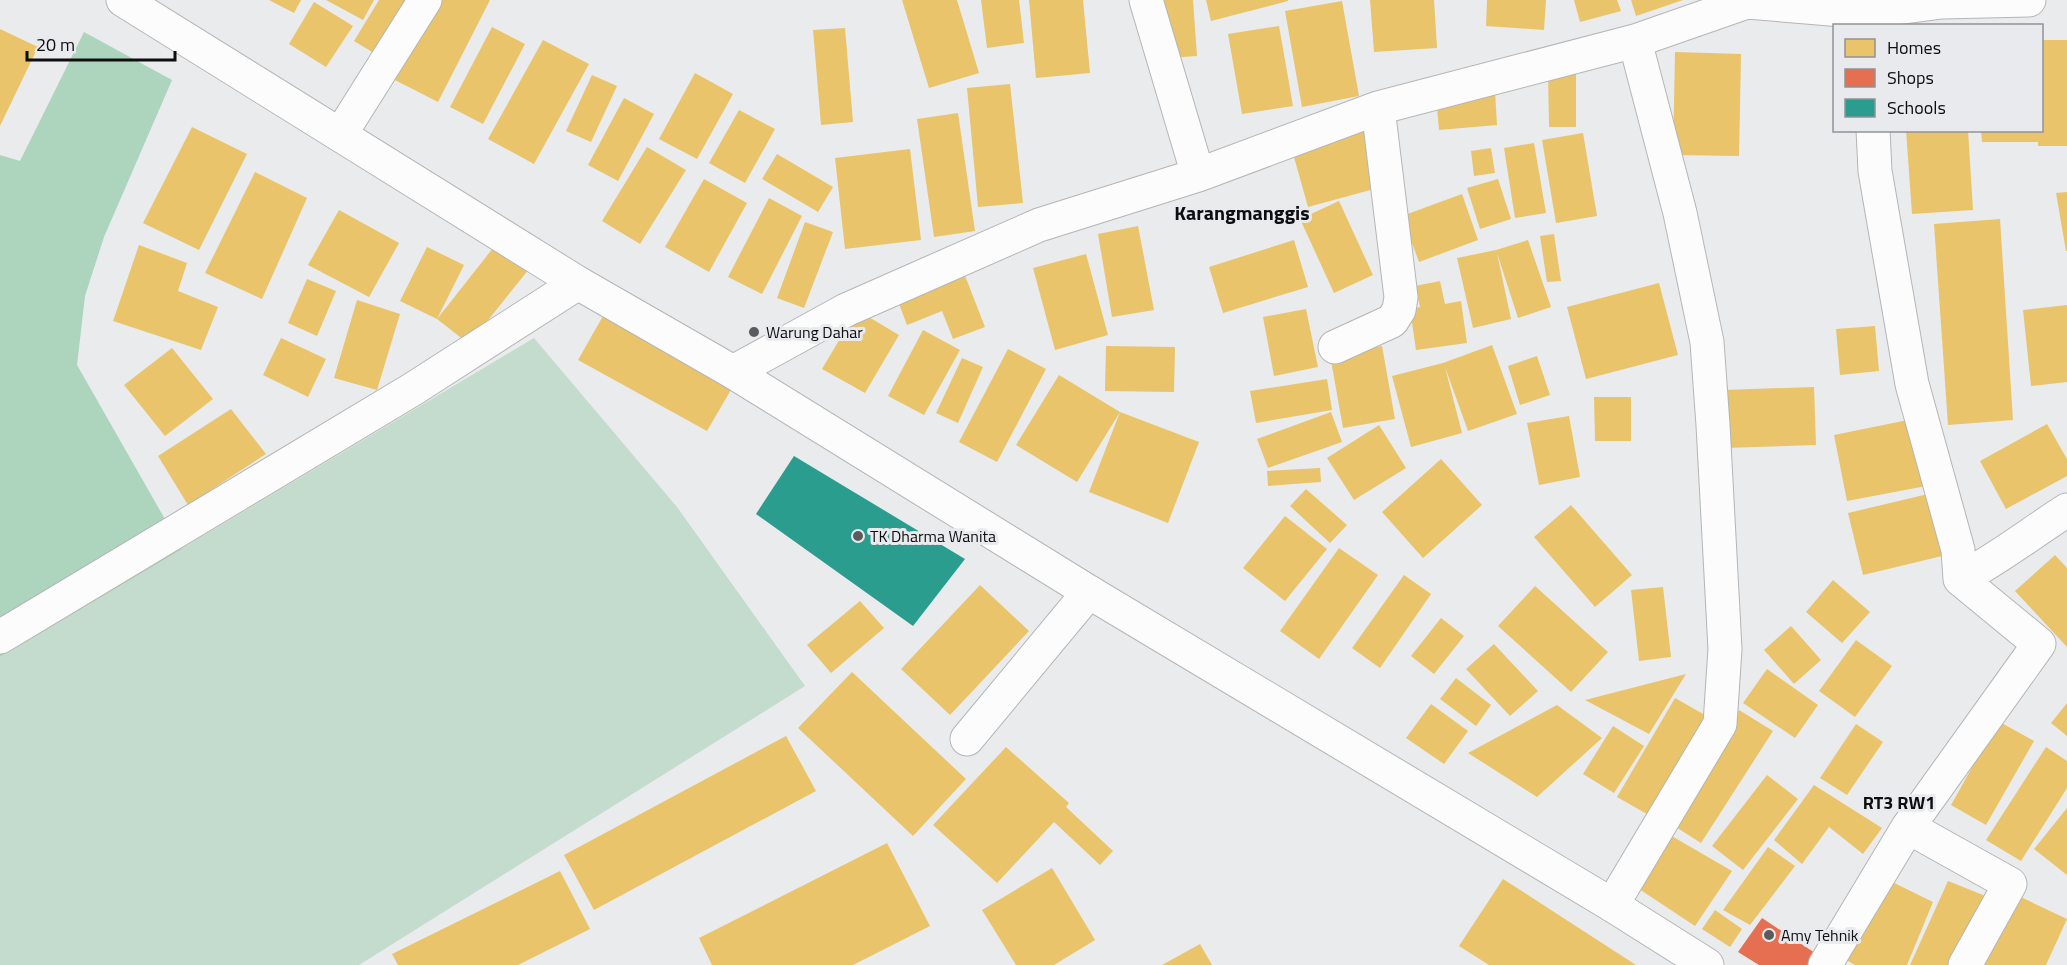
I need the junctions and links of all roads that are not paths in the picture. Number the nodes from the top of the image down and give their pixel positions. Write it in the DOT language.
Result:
graph roads {
  1 [pos="123,0"];
  2 [pos="425,0"];
  3 [pos="1146,0"];
  4 [pos="2029,0"];
  5 [pos="1747,1"];
  6 [pos="1867,19"];
  7 [pos="1635,41"];
  8 [pos="1378,108"];
  9 [pos="1873,132"];
  10 [pos="340,135"];
  11 [pos="1198,175"];
  12 [pos="578,283"];
  13 [pos="1335,347"];
  14 [pos="733,372"];
  15 [pos="2067,510"];
  16 [pos="1960,579"];
  17 [pos="1089,592"];
  18 [pos="0,637"];
  19 [pos="967,739"];
  20 [pos="1908,827"];
  21 [pos="1612,905"];
  22 [pos="1707,965"];
  23 [pos="1825,965"];
  24 [pos="1965,965"];
  1 -- 10 [label="street"];
  2 -- 10 [label="street"];
  3 -- 11 [label="street"];
  4 -- 6 [label="street"];
  5 -- 6 [label="street"];
  5 -- 7 [label="street"];
  7 -- 8 [label="street"];
  7 -- 21 [label="street"];
  8 -- 11 [label="street"];
  8 -- 13 [label="street"];
  9 -- 16 [label="street"];
  10 -- 12 [label="street"];
  11 -- 14 [label="street"];
  12 -- 14 [label="street"];
  12 -- 18 [label="street"];
  14 -- 17 [label="street"];
  15 -- 16 [label="street"];
  16 -- 20 [label="street"];
  17 -- 19 [label="street"];
  17 -- 21 [label="street"];
  20 -- 23 [label="street"];
  20 -- 24 [label="street"];
  21 -- 22 [label="street"];
}
